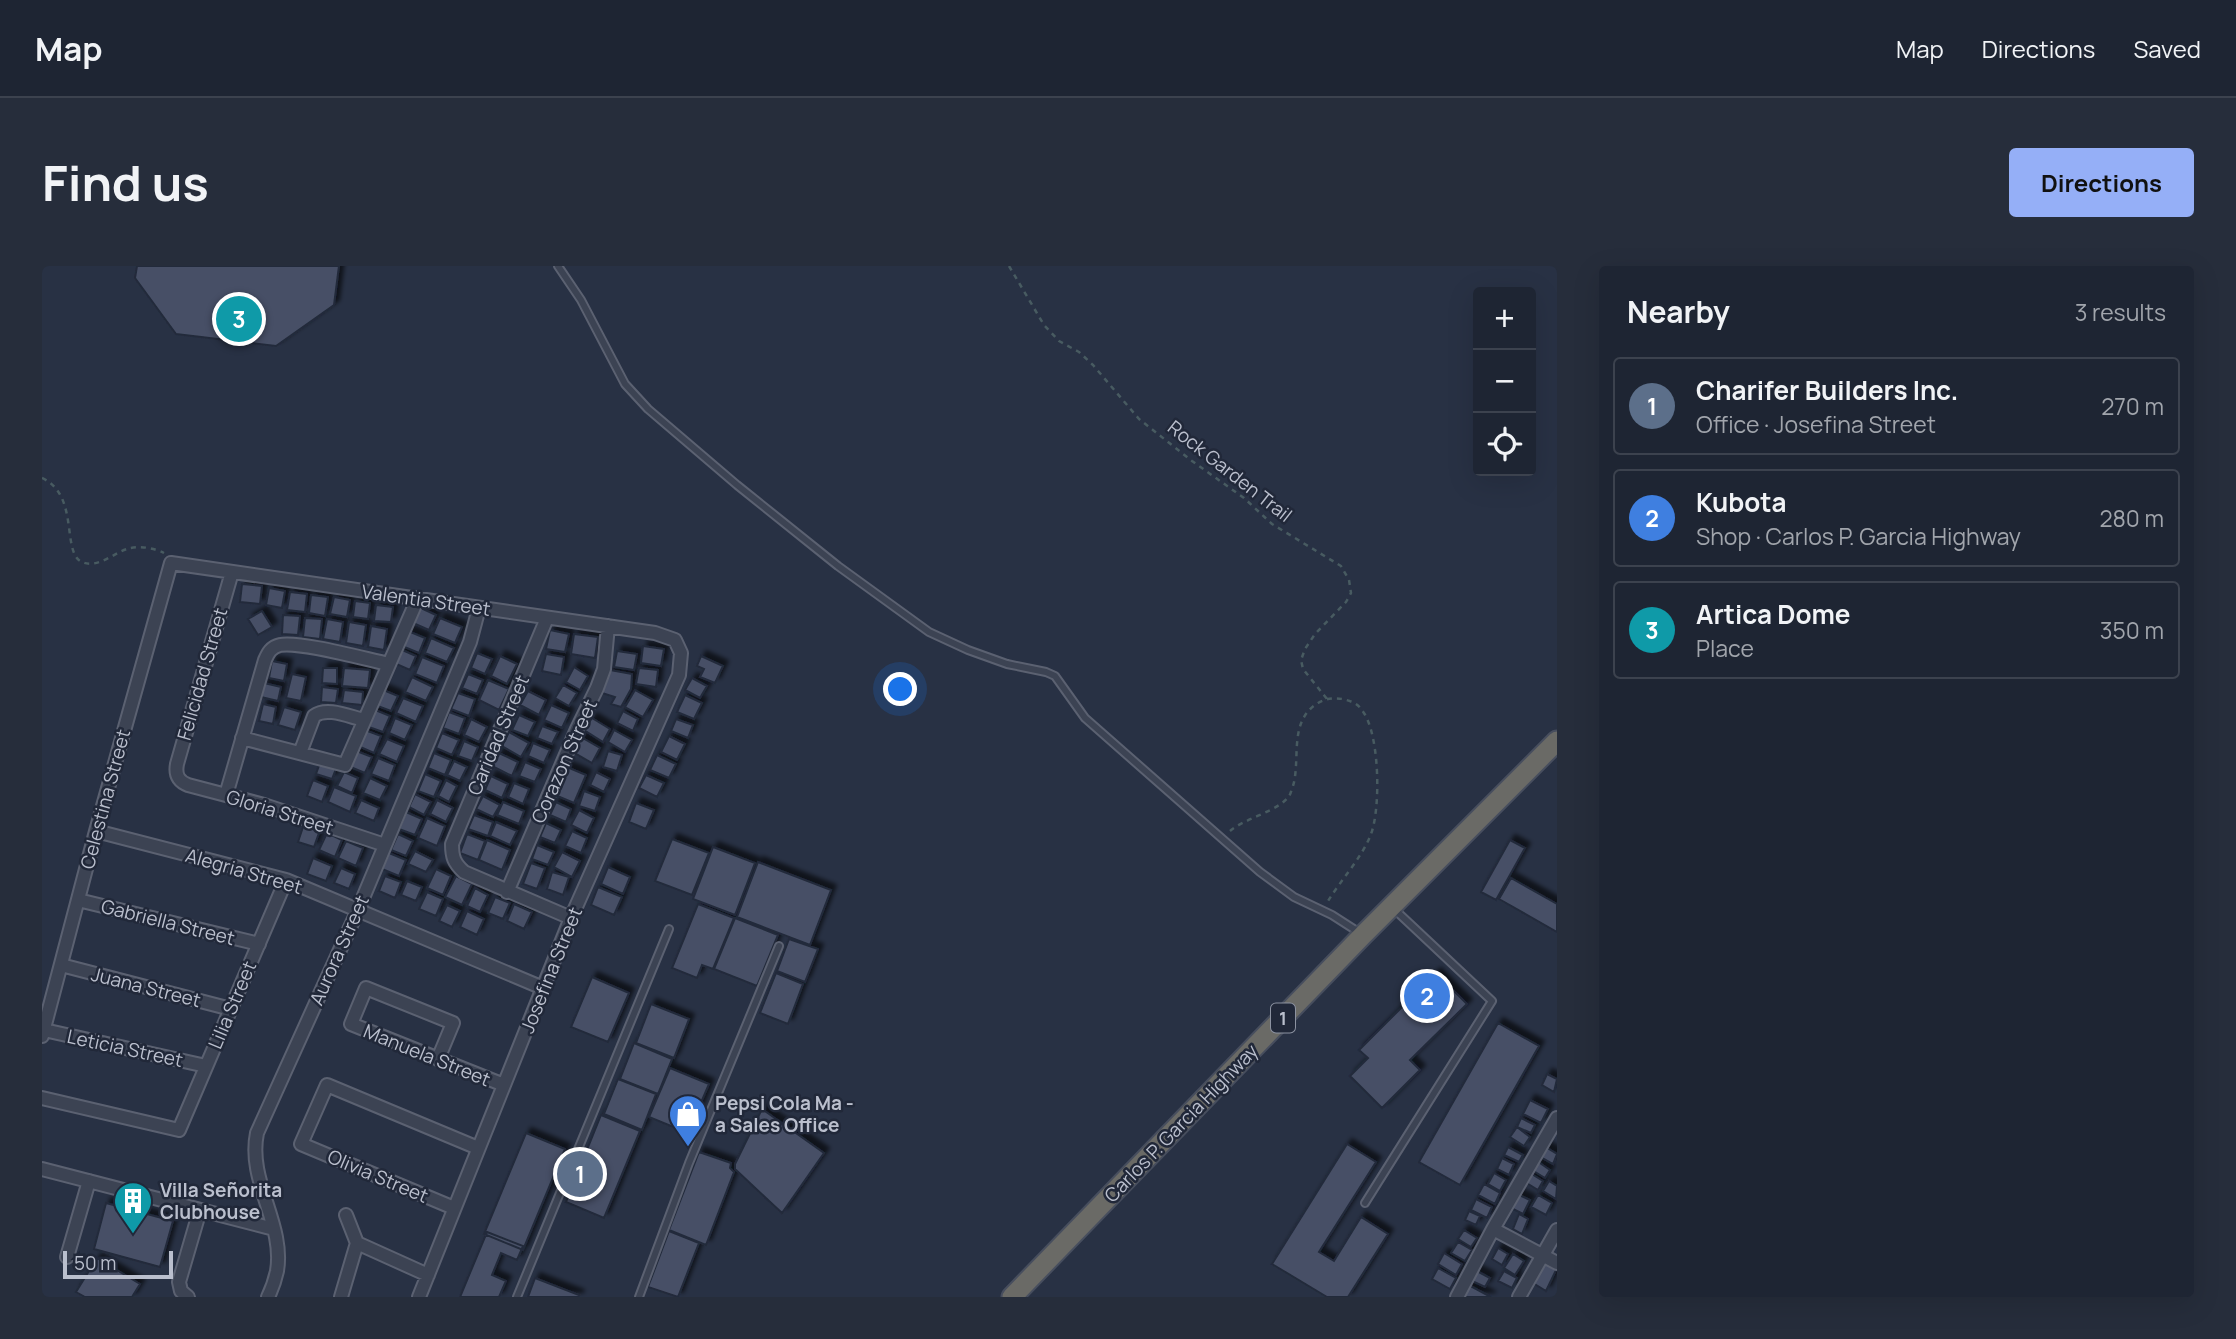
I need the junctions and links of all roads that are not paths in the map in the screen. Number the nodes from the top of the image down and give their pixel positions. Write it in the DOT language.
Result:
graph roads {
  1 [pos="558,266"];
  2 [pos="171,563"];
  3 [pos="232,572"];
  4 [pos="418,598"];
  5 [pos="479,608"];
  6 [pos="547,618"];
  7 [pos="608,626"];
  8 [pos="678,645"];
  9 [pos="389,664"];
  10 [pos="365,720"];
  11 [pos="242,738"];
  12 [pos="1557,740"];
  13 [pos="300,753"];
  14 [pos="177,777"];
  15 [pos="226,795"];
  16 [pos="96,831"];
  17 [pos="385,845"];
  18 [pos="286,880"];
  19 [pos="507,892"];
  20 [pos="78,900"];
  21 [pos="1392,906"];
  22 [pos="358,910"];
  23 [pos="571,918"];
  24 [pos="669,929"];
  25 [pos="1363,935"];
  26 [pos="259,944"];
  27 [pos="779,946"];
  28 [pos="61,965"];
  29 [pos="543,988"];
  30 [pos="231,1009"];
  31 [pos="43,1033"];
  32 [pos="438,1059"];
  33 [pos="206,1066"];
  34 [pos="504,1085"];
  35 [pos="42,1098"];
  36 [pos="1557,1118"];
  37 [pos="478,1148"];
  38 [pos="42,1169"];
  39 [pos="89,1181"];
  40 [pos="1365,1203"];
  41 [pos="454,1208"];
  42 [pos="200,1210"];
  43 [pos="346,1215"];
  44 [pos="274,1228"];
  45 [pos="1493,1229"];
  46 [pos="1557,1230"];
  47 [pos="357,1243"];
  48 [pos="1542,1255"];
  49 [pos="67,1257"];
  50 [pos="1557,1263"];
  51 [pos="428,1275"];
  52 [pos="188,1297"];
  53 [pos="268,1297"];
  54 [pos="341,1297"];
  55 [pos="419,1297"];
  56 [pos="517,1297"];
  57 [pos="639,1297"];
  58 [pos="1012,1297"];
  59 [pos="1457,1297"];
  60 [pos="1520,1297"];
  1 -- 25 [label="lane"];
  2 -- 3 [label="street, Valentia Street"];
  2 -- 16 [label="street, Celestina Street"];
  3 -- 4 [label="street, Valentia Street"];
  3 -- 14 [label="street, Felicidad Street"];
  4 -- 5 [label="street, Valentia Street"];
  4 -- 9 [label="street"];
  5 -- 6 [label="street, Valentia Street"];
  5 -- 17 [label="street, Aurora Street"];
  6 -- 7 [label="street, Valentia Street"];
  6 -- 19 [label="street, Caridad Street"];
  7 -- 8 [label="street, Valentia Street"];
  7 -- 19 [label="street, Corazon Street"];
  8 -- 23 [label="street, Josefina Street"];
  9 -- 10 [label="street"];
  9 -- 11 [label="street"];
  10 -- 13 [label="street"];
  10 -- 13 [label="street"];
  11 -- 13 [label="street"];
  11 -- 15 [label="street"];
  12 -- 21 [label="highway, Carlos P. Garcia Highway / 1"];
  14 -- 15 [label="street, Gloria Street"];
  15 -- 17 [label="street, Gloria Street"];
  16 -- 18 [label="street, Alegria Street"];
  16 -- 20 [label="street, Celestina Street"];
  17 -- 22 [label="street, Aurora Street"];
  18 -- 22 [label="street, Alegria Street"];
  18 -- 26 [label="street, Lilia Street"];
  19 -- 23 [label="street"];
  20 -- 26 [label="street, Gabriella Street"];
  20 -- 28 [label="street, Celestina Street"];
  21 -- 25 [label="highway, Carlos P. Garcia Highway / 1"];
  21 -- 40 [label="lane"];
  22 -- 29 [label="street, Alegria Street"];
  22 -- 44 [label="street, Aurora Street"];
  23 -- 29 [label="street, Josefina Street"];
  24 -- 56 [label="lane"];
  25 -- 58 [label="highway, Carlos P. Garcia Highway / 1"];
  26 -- 30 [label="street, Lilia Street"];
  27 -- 57 [label="lane"];
  28 -- 30 [label="street, Juana Street"];
  28 -- 31 [label="street, Celestina Street"];
  29 -- 34 [label="street, Josefina Street"];
  30 -- 33 [label="street, Lilia Street"];
  31 -- 33 [label="street, Leticia Street"];
  32 -- 32 [label="street, Manuela Street"];
  32 -- 34 [label="street, Manuela Street"];
  33 -- 35 [label="street, Lilia Street"];
  34 -- 37 [label="street, Josefina Street"];
  36 -- 45 [label="street"];
  37 -- 41 [label="street, Josefina Street"];
  37 -- 41 [label="street, Olivia Street"];
  38 -- 39 [label="street"];
  39 -- 42 [label="street"];
  39 -- 49 [label="street"];
  41 -- 51 [label="street, Josefina Street"];
  42 -- 44 [label="street"];
  42 -- 52 [label="street"];
  43 -- 47 [label="street"];
  44 -- 53 [label="street, Aurora Street"];
  45 -- 48 [label="street"];
  45 -- 59 [label="street"];
  46 -- 48 [label="street"];
  47 -- 51 [label="street"];
  47 -- 54 [label="street"];
  48 -- 50 [label="street"];
  48 -- 60 [label="street"];
  51 -- 55 [label="street, Josefina Street"];
}
